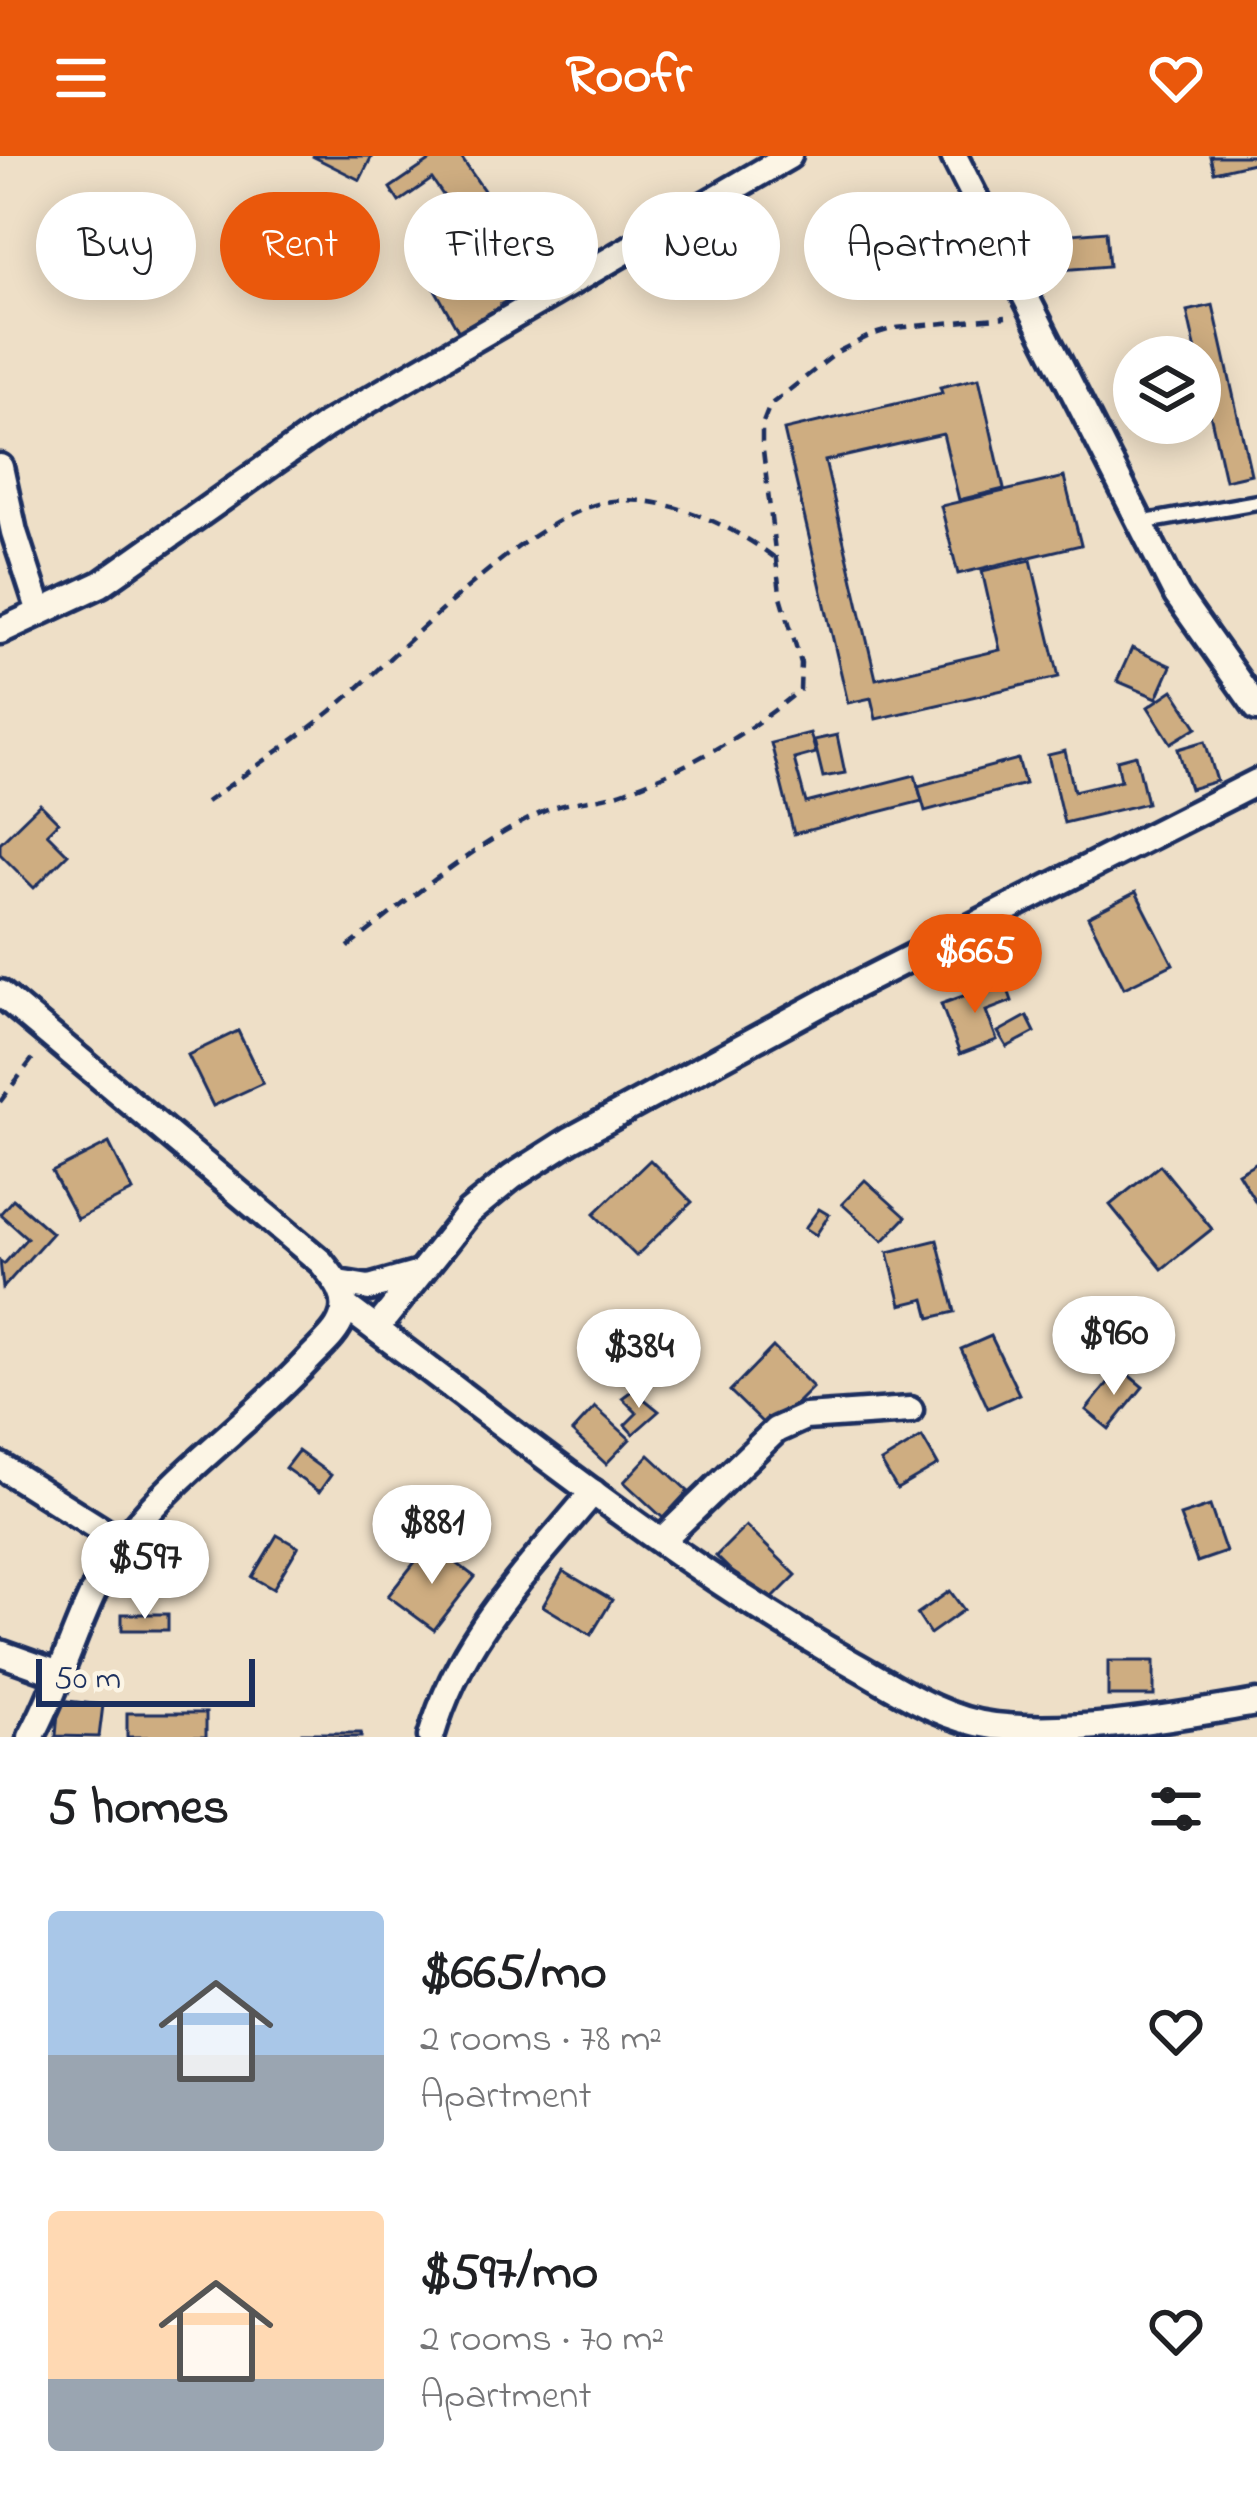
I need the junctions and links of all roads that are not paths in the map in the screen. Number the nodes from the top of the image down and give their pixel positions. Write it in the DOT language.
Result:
graph roads {
  1 [pos="789,156"];
  2 [pos="954,156"];
  3 [pos="0,467"];
  4 [pos="1257,502"];
  5 [pos="1138,523"];
  6 [pos="40,612"];
  7 [pos="0,631"];
  8 [pos="1257,708"];
  9 [pos="1257,782"];
  10 [pos="0,993"];
  11 [pos="419,1274"];
  12 [pos="342,1294"];
  13 [pos="376,1329"];
  14 [pos="910,1410"];
  15 [pos="0,1466"];
  16 [pos="593,1492"];
  17 [pos="661,1541"];
  18 [pos="122,1543"];
  19 [pos="0,1653"];
  20 [pos="59,1673"];
  21 [pos="1257,1703"];
  22 [pos="948,1715"];
  23 [pos="31,1737"];
  24 [pos="431,1737"];
  25 [pos="972,1737"];
  1 -- 6 [label="street"];
  2 -- 5 [label="street"];
  3 -- 6 [label="street"];
  4 -- 5 [label="lane"];
  5 -- 8 [label="street"];
  6 -- 7 [label="street"];
  9 -- 11 [label="street"];
  10 -- 12 [label="street"];
  11 -- 12 [label="street"];
  11 -- 13 [label="street"];
  12 -- 13 [label="street"];
  12 -- 18 [label="street"];
  13 -- 16 [label="street"];
  14 -- 17 [label="street"];
  15 -- 18 [label="street"];
  16 -- 17 [label="street"];
  16 -- 24 [label="street"];
  17 -- 22 [label="street"];
  18 -- 20 [label="street"];
  19 -- 20 [label="street"];
  20 -- 23 [label="street"];
  21 -- 22 [label="street"];
  22 -- 25 [label="street"];
}
